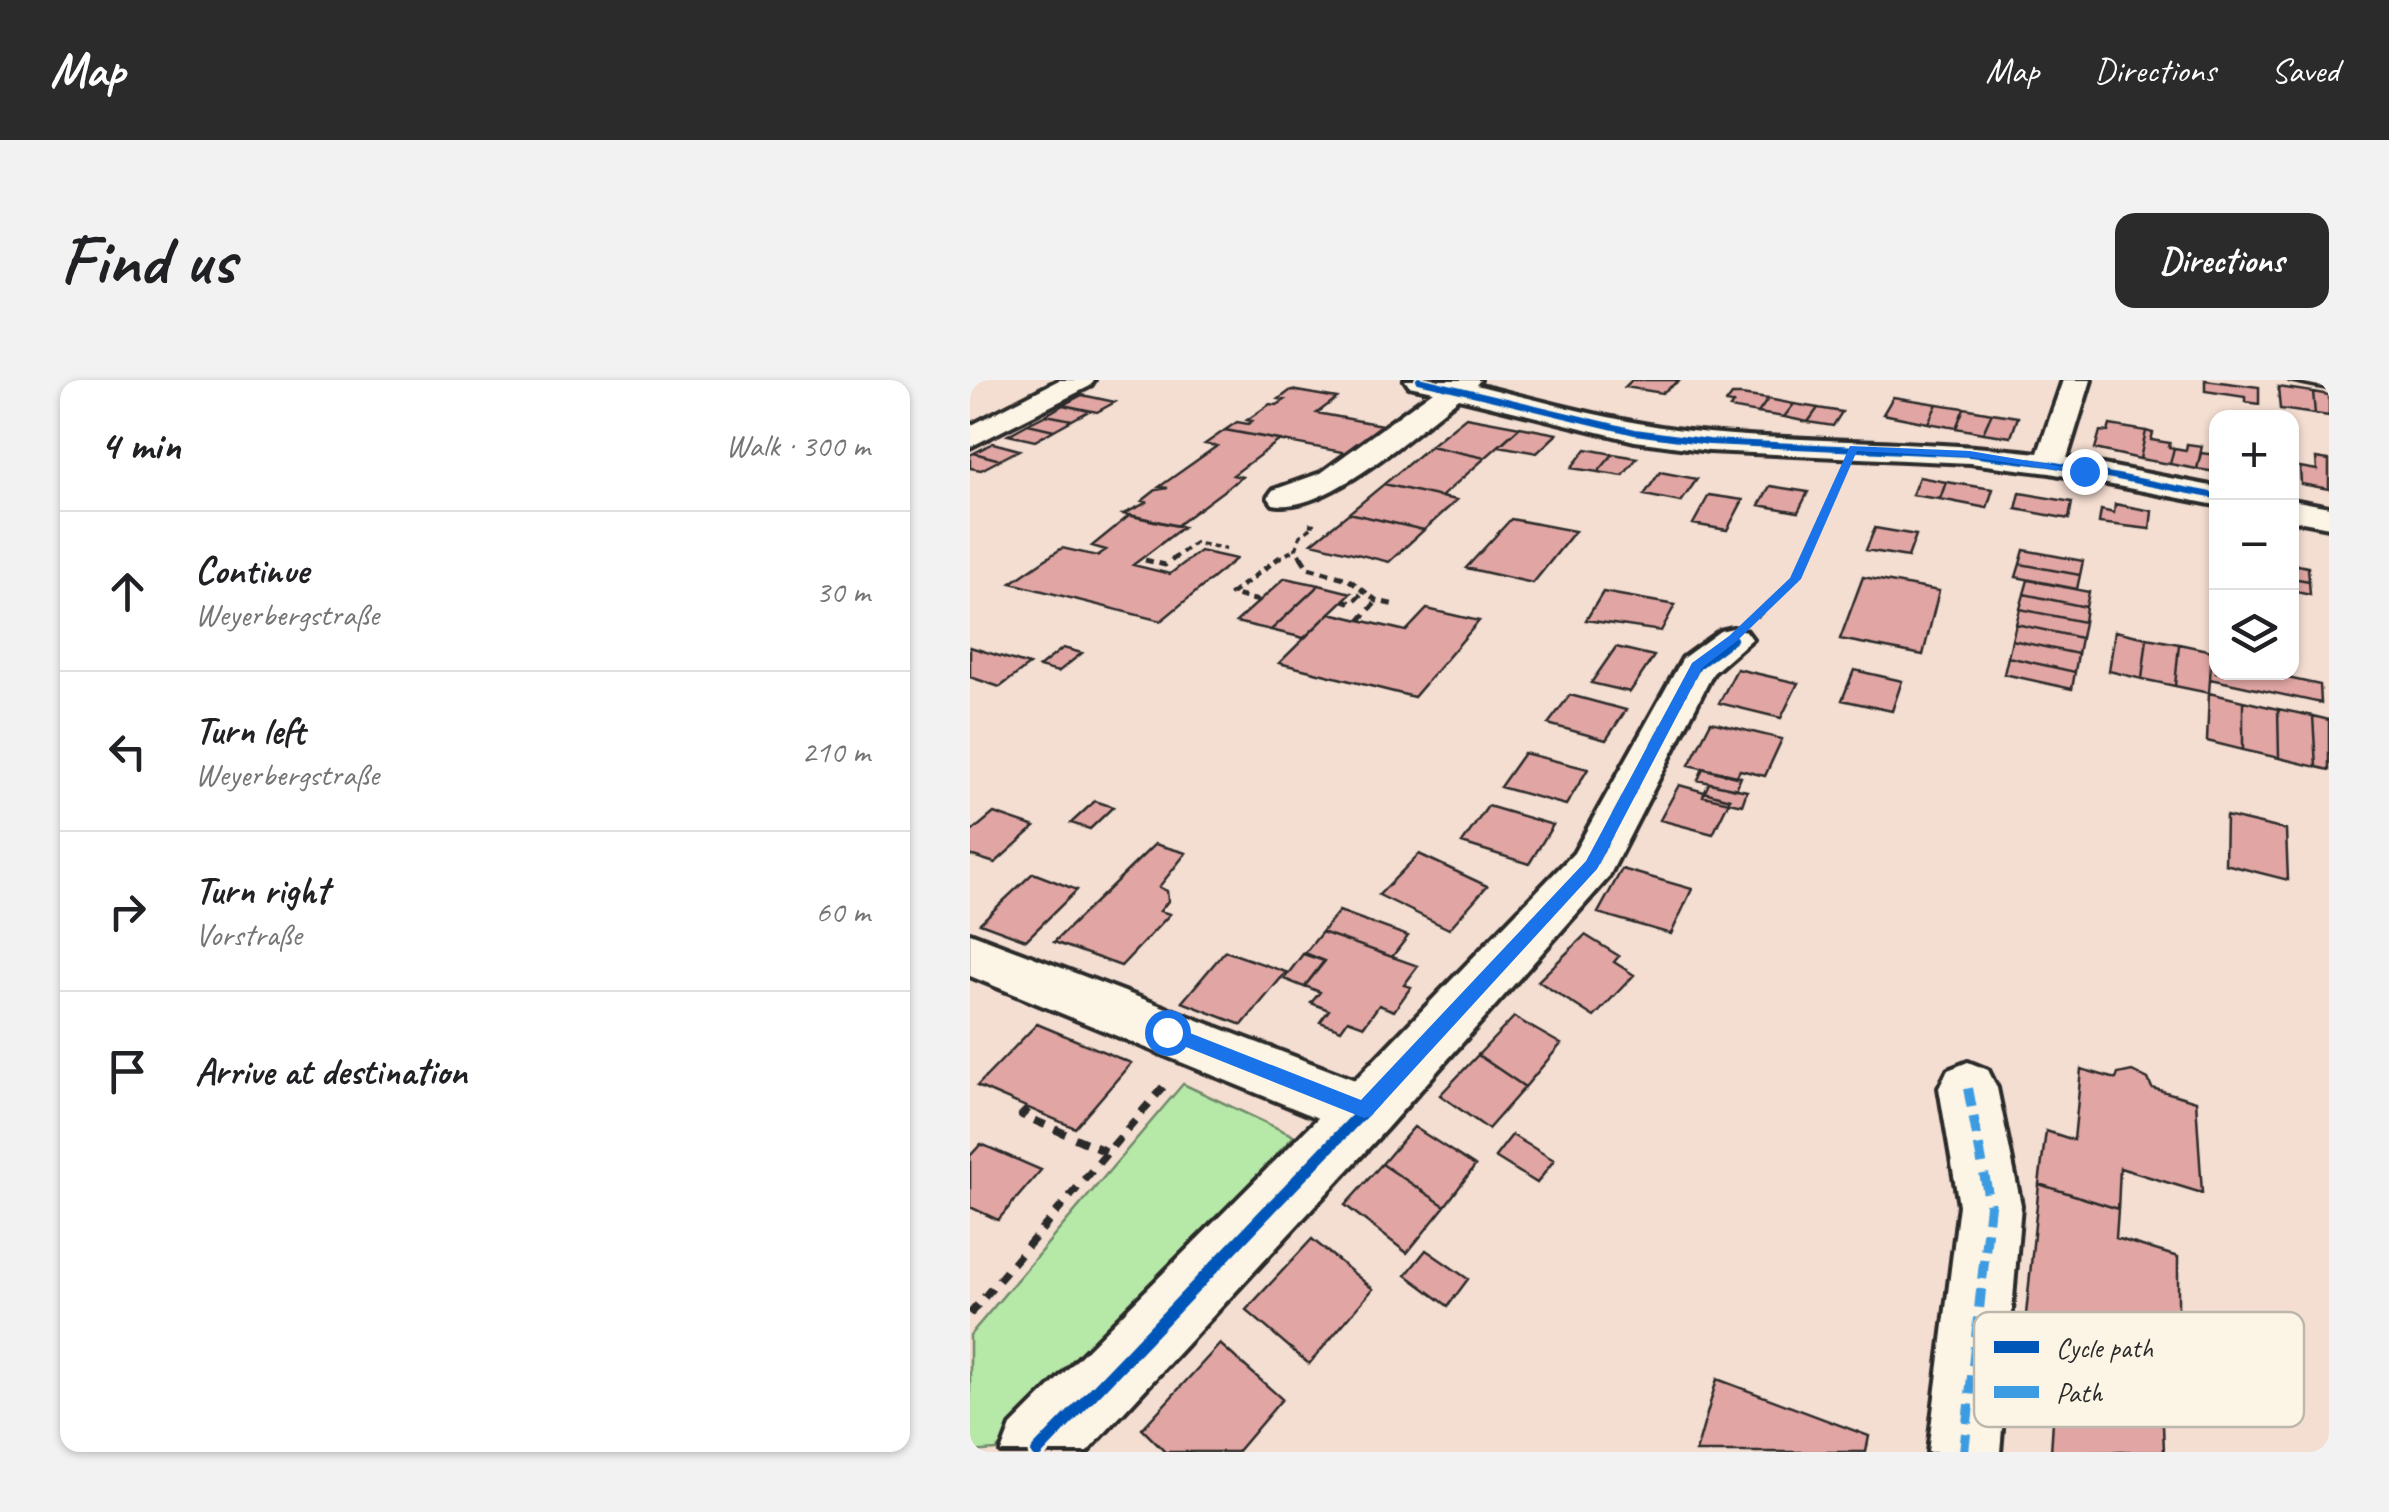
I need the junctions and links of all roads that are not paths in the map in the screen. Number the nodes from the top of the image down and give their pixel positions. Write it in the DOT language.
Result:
graph roads {
  1 [pos="1080,380"];
  2 [pos="1419,380"];
  3 [pos="2077,380"];
  4 [pos="2298,380"];
  5 [pos="1460,384"];
  6 [pos="2329,384"];
  7 [pos="970,438"];
  8 [pos="2050,464"];
  9 [pos="2209,495"];
  10 [pos="1292,510"];
  11 [pos="2299,511"];
  12 [pos="2329,517"];
  13 [pos="1733,638"];
  14 [pos="970,954"];
  15 [pos="1968,1088"];
  16 [pos="1364,1110"];
  17 [pos="1979,1312"];
  18 [pos="1974,1357"];
  19 [pos="1037,1452"];
  20 [pos="1964,1452"];
  1 -- 7 [label="street"];
  2 -- 5 [label="street"];
  3 -- 8 [label="street"];
  4 -- 6 [label="lane"];
  5 -- 8 [label="street"];
  5 -- 10 [label="street"];
  8 -- 9 [label="street"];
  11 -- 12 [label="street"];
  13 -- 16 [label="street"];
  14 -- 16 [label="street"];
  15 -- 17 [label="street"];
  16 -- 19 [label="street"];
  18 -- 20 [label="street"];
}
